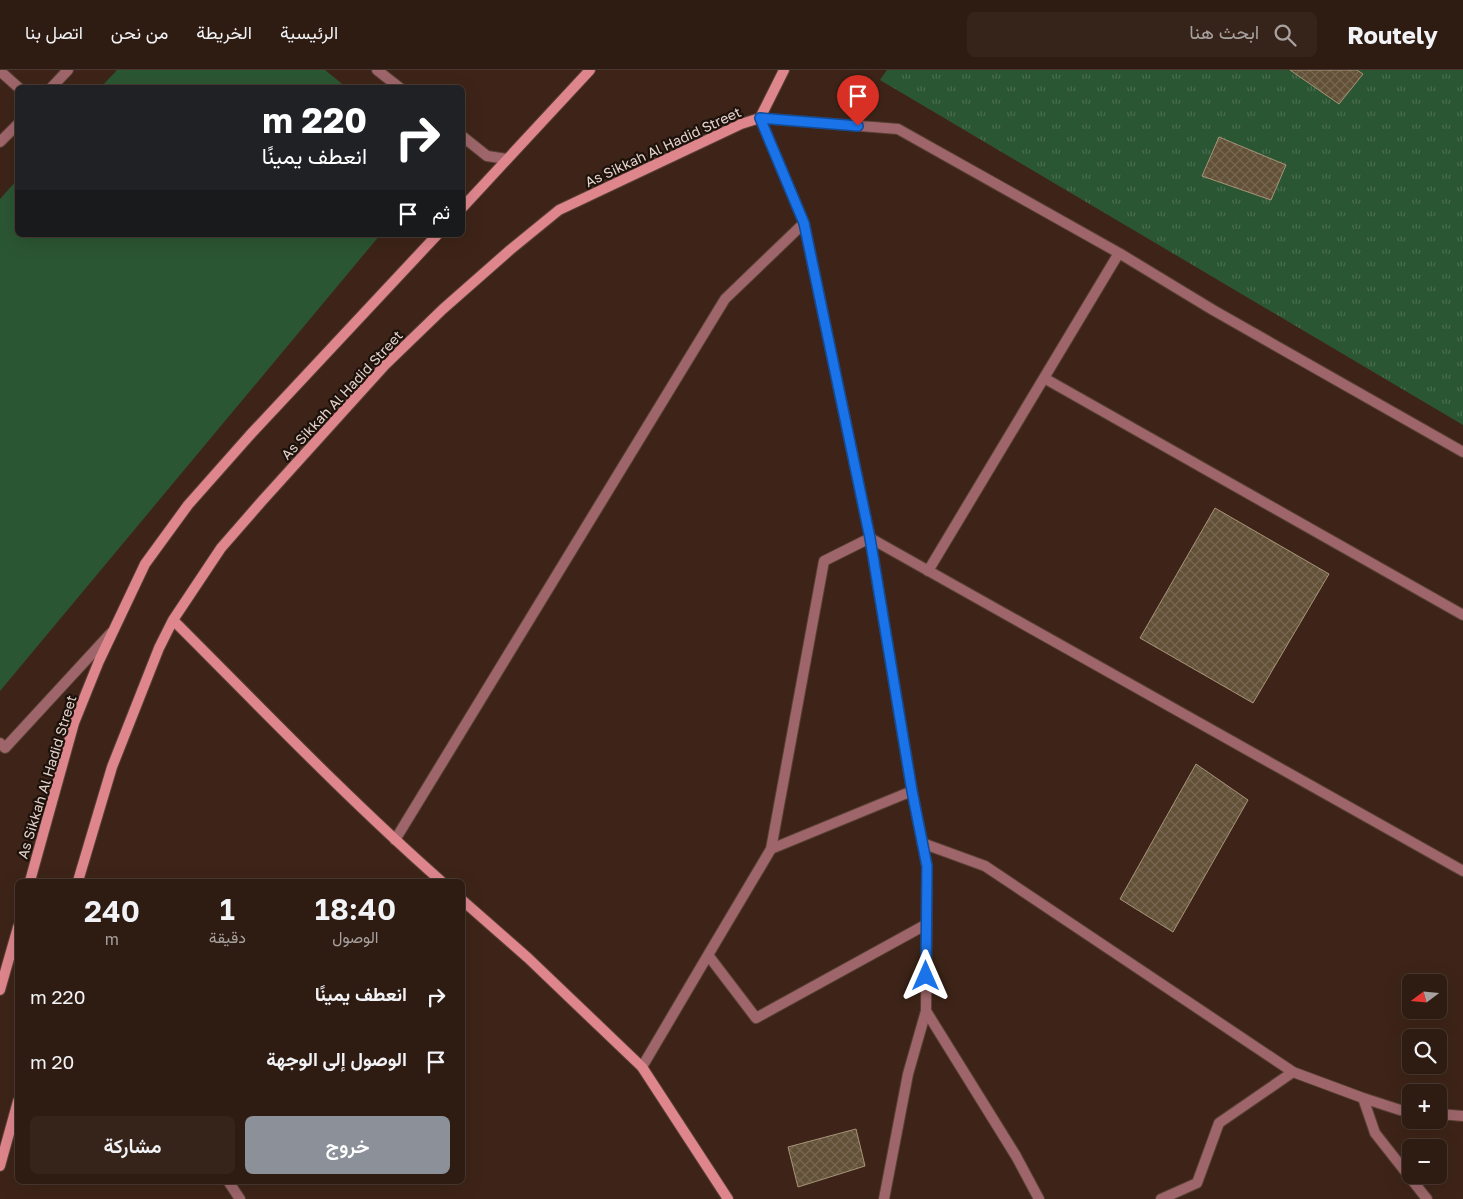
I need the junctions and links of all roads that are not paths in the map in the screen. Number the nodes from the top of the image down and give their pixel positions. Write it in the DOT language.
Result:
graph roads {
  1 [pos="68,70"];
  2 [pos="377,70"];
  3 [pos="590,70"];
  4 [pos="784,70"];
  5 [pos="0,71"];
  6 [pos="16,85"];
  7 [pos="54,85"];
  8 [pos="396,85"];
  9 [pos="760,118"];
  10 [pos="15,127"];
  11 [pos="465,138"];
  12 [pos="0,142"];
  13 [pos="508,159"];
  14 [pos="465,205"];
  15 [pos="804,223"];
  16 [pos="435,237"];
  17 [pos="1119,253"];
  18 [pos="1044,378"];
  19 [pos="1463,452"];
  20 [pos="870,538"];
  21 [pos="928,571"];
  22 [pos="1463,615"];
  23 [pos="173,620"];
  24 [pos="113,631"];
  25 [pos="0,743"];
  26 [pos="912,791"];
  27 [pos="394,840"];
  28 [pos="922,843"];
  29 [pos="771,849"];
  30 [pos="1463,871"];
  31 [pos="31,879"];
  32 [pos="79,879"];
  33 [pos="439,879"];
  34 [pos="465,903"];
  35 [pos="927,924"];
  36 [pos="15,938"];
  37 [pos="708,955"];
  38 [pos="0,990"];
  39 [pos="926,1011"];
  40 [pos="642,1067"];
  41 [pos="1293,1072"];
  42 [pos="1363,1098"];
  43 [pos="1402,1110"];
  44 [pos="15,1112"];
  45 [pos="1447,1115"];
  46 [pos="1463,1116"];
  47 [pos="0,1166"];
  48 [pos="230,1184"];
  49 [pos="240,1199"];
  50 [pos="728,1199"];
  51 [pos="884,1199"];
  52 [pos="1039,1199"];
  53 [pos="1161,1199"];
  54 [pos="1427,1199"];
  1 -- 7 [label="street"];
  2 -- 8 [label="street"];
  3 -- 13 [label="main road"];
  4 -- 9 [label="main road, As Sikkah Al Hadid Street"];
  5 -- 6 [label="street"];
  9 -- 15 [label="street"];
  9 -- 17 [label="street"];
  9 -- 23 [label="main road, As Sikkah Al Hadid Street"];
  10 -- 12 [label="street"];
  11 -- 13 [label="street"];
  13 -- 14 [label="main road"];
  15 -- 20 [label="street"];
  15 -- 27 [label="street"];
  16 -- 24 [label="main road, As Sikkah Al Hadid Street"];
  17 -- 18 [label="street"];
  17 -- 19 [label="street"];
  18 -- 21 [label="street"];
  18 -- 22 [label="street"];
  20 -- 21 [label="street"];
  20 -- 26 [label="street"];
  20 -- 29 [label="street"];
  21 -- 30 [label="street"];
  23 -- 27 [label="main road"];
  23 -- 32 [label="main road, As Sikkah Al Hadid Street"];
  24 -- 25 [label="street"];
  24 -- 31 [label="main road, As Sikkah Al Hadid Street"];
  26 -- 28 [label="street"];
  26 -- 29 [label="street"];
  27 -- 33 [label="main road"];
  28 -- 35 [label="street"];
  28 -- 41 [label="street"];
  29 -- 37 [label="street"];
  34 -- 40 [label="main road"];
  35 -- 37 [label="street"];
  35 -- 39 [label="street"];
  36 -- 38 [label="main road"];
  37 -- 40 [label="street"];
  39 -- 51 [label="street"];
  39 -- 52 [label="street"];
  40 -- 50 [label="main road"];
  41 -- 42 [label="street"];
  41 -- 53 [label="street"];
  42 -- 43 [label="street"];
  42 -- 54 [label="street"];
  44 -- 47 [label="main road"];
  45 -- 46 [label="street"];
  48 -- 49 [label="street"];
}
